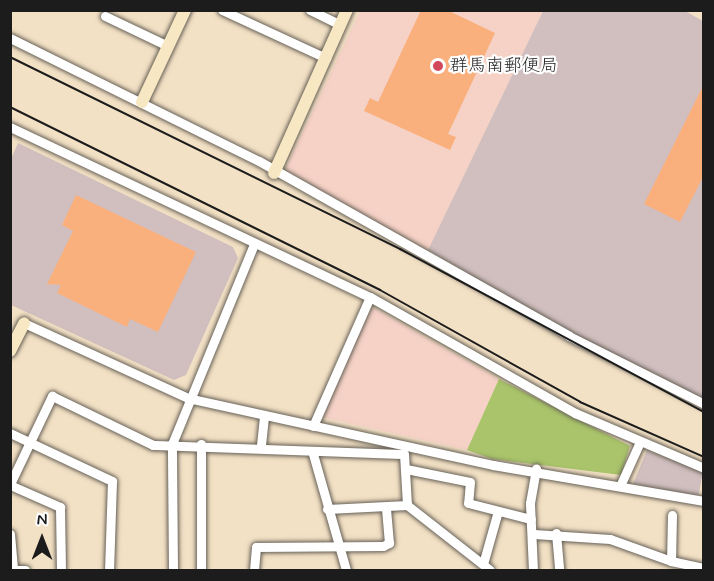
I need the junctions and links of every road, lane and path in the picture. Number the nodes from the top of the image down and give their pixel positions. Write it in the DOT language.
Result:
graph roads {
  1 [pos="185,10"];
  2 [pos="222,10"];
  3 [pos="310,10"];
  4 [pos="348,10"];
  5 [pos="105,16"];
  6 [pos="341,25"];
  7 [pos="10,38"];
  8 [pos="168,46"];
  9 [pos="326,58"];
  10 [pos="142,102"];
  11 [pos="10,127"];
  12 [pos="274,174"];
  13 [pos="255,244"];
  14 [pos="370,297"];
  15 [pos="24,323"];
  16 [pos="10,351"];
  17 [pos="188,398"];
  18 [pos="704,404"];
  19 [pos="264,415"];
  20 [pos="313,426"];
  21 [pos="10,433"];
  22 [pos="30,442"];
  23 [pos="172,444"];
  24 [pos="201,444"];
  25 [pos="639,444"];
  26 [pos="261,445"];
  27 [pos="313,454"];
  28 [pos="704,468"];
  29 [pos="406,469"];
  30 [pos="536,469"];
  31 [pos="10,484"];
  32 [pos="620,486"];
  33 [pos="704,501"];
  34 [pos="407,505"];
  35 [pos="386,507"];
  36 [pos="327,509"];
  37 [pos="498,511"];
  38 [pos="672,515"];
  39 [pos="531,519"];
  40 [pos="556,533"];
  41 [pos="10,534"];
  42 [pos="534,534"];
  43 [pos="339,548"];
  44 [pos="671,561"];
  45 [pos="487,567"];
  46 [pos="704,568"];
  47 [pos="684,569"];
  48 [pos="13,570"];
  49 [pos="25,570"];
  50 [pos="61,570"];
  51 [pos="109,570"];
  52 [pos="173,570"];
  53 [pos="201,570"];
  54 [pos="254,570"];
  55 [pos="346,570"];
  56 [pos="533,570"];
  57 [pos="559,570"];
  1 -- 8 [label="street"];
  2 -- 9 [label="street"];
  3 -- 6 [label="street"];
  4 -- 6 [label="street"];
  5 -- 8 [label="street"];
  6 -- 9 [label="street"];
  7 -- 10 [label="street"];
  8 -- 10 [label="street"];
  9 -- 12 [label="street"];
  10 -- 12 [label="street"];
  11 -- 13 [label="street"];
  12 -- 18 [label="street"];
  13 -- 14 [label="street"];
  13 -- 17 [label="street"];
  14 -- 20 [label="street"];
  14 -- 25 [label="street"];
  15 -- 16 [label="street"];
  15 -- 17 [label="street"];
  17 -- 19 [label="street"];
  17 -- 23 [label="street"];
  19 -- 20 [label="street"];
  19 -- 26 [label="street"];
  20 -- 30 [label="street"];
  21 -- 22 [label="street"];
  22 -- 23 [label="street"];
  22 -- 31 [label="street"];
  22 -- 51 [label="street"];
  23 -- 24 [label="street"];
  23 -- 52 [label="street"];
  24 -- 26 [label="street"];
  24 -- 53 [label="street"];
  25 -- 28 [label="street"];
  25 -- 32 [label="street"];
  26 -- 27 [label="street"];
  27 -- 29 [label="street"];
  27 -- 36 [label="street"];
  29 -- 34 [label="street"];
  29 -- 37 [label="street"];
  30 -- 32 [label="street"];
  30 -- 39 [label="street"];
  31 -- 50 [label="street"];
  32 -- 33 [label="street"];
  34 -- 35 [label="street"];
  34 -- 45 [label="street"];
  35 -- 36 [label="street"];
  35 -- 43 [label="street"];
  36 -- 43 [label="street"];
  37 -- 39 [label="street"];
  37 -- 45 [label="street"];
  38 -- 44 [label="street"];
  39 -- 42 [label="street"];
  40 -- 42 [label="street"];
  40 -- 44 [label="street"];
  40 -- 57 [label="street"];
  41 -- 48 [label="street"];
  42 -- 56 [label="street"];
  43 -- 54 [label="street"];
  43 -- 55 [label="street"];
  44 -- 47 [label="street"];
  46 -- 47 [label="street"];
  48 -- 49 [label="street"];
}
